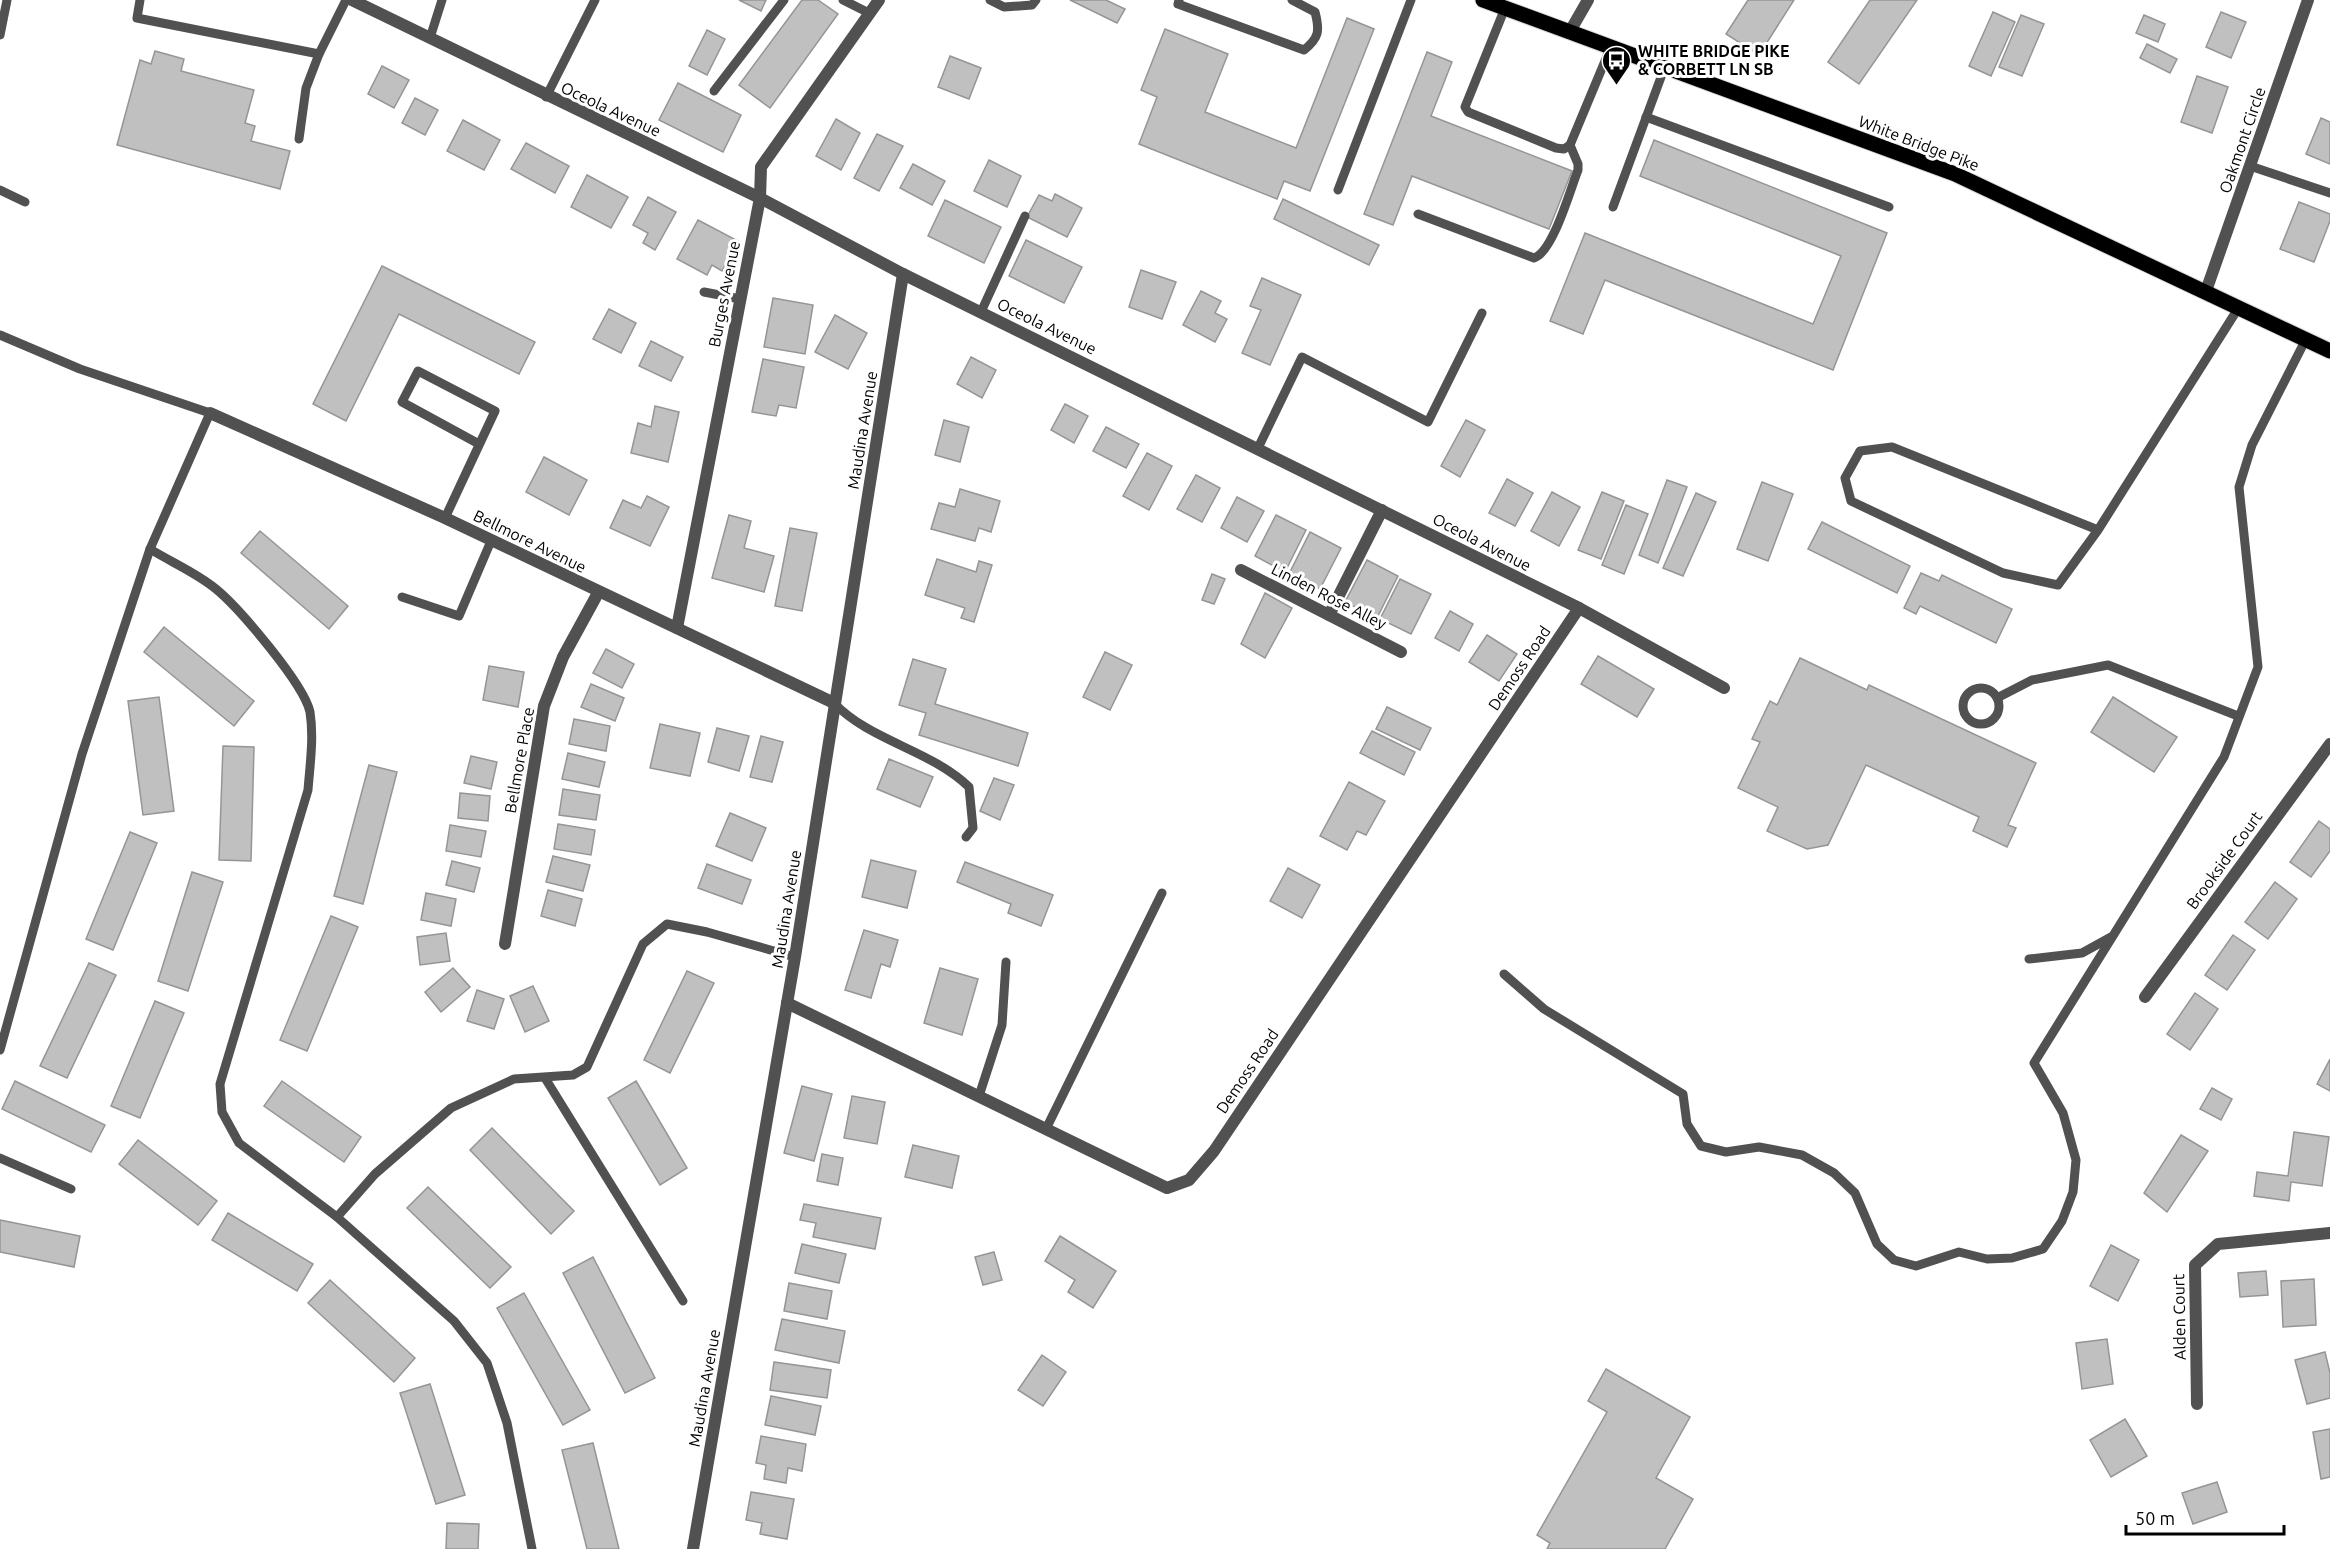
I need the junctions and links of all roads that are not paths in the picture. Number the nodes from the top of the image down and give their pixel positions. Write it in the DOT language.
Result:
graph roads {
  1 [pos="7,0"];
  2 [pos="140,0"];
  3 [pos="346,0"];
  4 [pos="352,0"];
  5 [pos="442,0"];
  6 [pos="595,0"];
  7 [pos="784,0"];
  8 [pos="843,0"];
  9 [pos="879,0"];
  10 [pos="990,0"];
  11 [pos="1036,0"];
  12 [pos="1179,0"];
  13 [pos="1292,0"];
  14 [pos="1411,0"];
  15 [pos="1483,0"];
  16 [pos="1588,0"];
  17 [pos="2308,0"];
  18 [pos="1505,8"];
  19 [pos="869,14"];
  20 [pos="1569,33"];
  21 [pos="0,35"];
  22 [pos="430,38"];
  23 [pos="1610,49"];
  24 [pos="319,54"];
  25 [pos="1664,69"];
  26 [pos="714,91"];
  27 [pos="546,97"];
  28 [pos="1646,117"];
  29 [pos="299,139"];
  30 [pos="1570,145"];
  31 [pos="2250,165"];
  32 [pos="0,190"];
  33 [pos="1338,190"];
  34 [pos="2330,193"];
  35 [pos="760,198"];
  36 [pos="25,202"];
  37 [pos="1613,207"];
  38 [pos="1890,207"];
  39 [pos="1418,214"];
  40 [pos="1025,216"];
  41 [pos="903,274"];
  42 [pos="2206,291"];
  43 [pos="705,292"];
  44 [pos="740,299"];
  45 [pos="2239,307"];
  46 [pos="981,312"];
  47 [pos="1482,313"];
  48 [pos="0,335"];
  49 [pos="2306,339"];
  50 [pos="2330,351"];
  51 [pos="210,413"];
  52 [pos="479,444"];
  53 [pos="1258,448"];
  54 [pos="1382,510"];
  55 [pos="445,518"];
  56 [pos="2098,530"];
  57 [pos="491,540"];
  58 [pos="150,549"];
  59 [pos="1241,570"];
  60 [pos="598,592"];
  61 [pos="402,597"];
  62 [pos="1579,609"];
  63 [pos="1329,615"];
  64 [pos="677,628"];
  65 [pos="1401,652"];
  66 [pos="1724,688"];
  67 [pos="1998,698"];
  68 [pos="834,703"];
  69 [pos="2238,716"];
  70 [pos="2330,744"];
  71 [pos="966,837"];
  72 [pos="1162,893"];
  73 [pos="2113,936"];
  74 [pos="505,944"];
  75 [pos="795,957"];
  76 [pos="2029,959"];
  77 [pos="1006,962"];
  78 [pos="1504,974"];
  79 [pos="2145,997"];
  80 [pos="787,1003"];
  81 [pos="0,1050"];
  82 [pos="545,1078"];
  83 [pos="979,1096"];
  84 [pos="1046,1129"];
  85 [pos="0,1158"];
  86 [pos="71,1189"];
  87 [pos="338,1216"];
  88 [pos="2330,1233"];
  89 [pos="683,1301"];
  90 [pos="2197,1404"];
  91 [pos="532,1549"];
  92 [pos="693,1549"];
  1 -- 21 [label="lane"];
  2 -- 24 [label="lane"];
  3 -- 24 [label="lane"];
  4 -- 22 [label="street, Oceola Avenue"];
  5 -- 22 [label="lane"];
  6 -- 27 [label="lane"];
  7 -- 26 [label="lane"];
  8 -- 19 [label="lane"];
  9 -- 19 [label="street, Burges Avenue"];
  10 -- 11 [label="lane"];
  12 -- 13 [label="lane"];
  14 -- 33 [label="lane"];
  15 -- 18 [label="main road, White Bridge Pike"];
  16 -- 20 [label="street"];
  17 -- 31 [label="street, Oakmont Circle"];
  18 -- 20 [label="main road, White Bridge Pike"];
  18 -- 30 [label="lane"];
  19 -- 35 [label="street, Burges Avenue"];
  20 -- 23 [label="main road, White Bridge Pike"];
  22 -- 27 [label="street, Oceola Avenue"];
  23 -- 25 [label="main road, White Bridge Pike"];
  23 -- 30 [label="lane"];
  24 -- 29 [label="lane"];
  25 -- 28 [label="lane"];
  25 -- 42 [label="main road, White Bridge Pike"];
  27 -- 35 [label="street, Oceola Avenue"];
  28 -- 37 [label="lane"];
  28 -- 38 [label="lane"];
  30 -- 39 [label="lane"];
  31 -- 34 [label="lane"];
  31 -- 42 [label="street, Oakmont Circle"];
  32 -- 36 [label="lane"];
  35 -- 41 [label="street, Oceola Avenue"];
  35 -- 44 [label="street, Burges Avenue"];
  40 -- 46 [label="lane"];
  41 -- 46 [label="street, Oceola Avenue"];
  41 -- 68 [label="street, Maudina Avenue"];
  42 -- 45 [label="main road, White Bridge Pike"];
  43 -- 44 [label="lane"];
  44 -- 64 [label="street, Burges Avenue"];
  45 -- 49 [label="main road, White Bridge Pike"];
  45 -- 56 [label="lane"];
  46 -- 53 [label="street, Oceola Avenue"];
  47 -- 53 [label="lane"];
  48 -- 51 [label="lane"];
  49 -- 50 [label="main road, White Bridge Pike"];
  49 -- 69 [label="lane"];
  51 -- 55 [label="street, Bellmore Avenue"];
  51 -- 58 [label="lane"];
  52 -- 52 [label="lane"];
  52 -- 55 [label="lane"];
  53 -- 54 [label="street, Oceola Avenue"];
  54 -- 62 [label="street, Oceola Avenue"];
  54 -- 63 [label="street"];
  55 -- 57 [label="street, Bellmore Avenue"];
  56 -- 56 [label="lane"];
  57 -- 60 [label="street, Bellmore Avenue"];
  57 -- 61 [label="lane"];
  58 -- 81 [label="lane"];
  58 -- 87 [label="lane"];
  59 -- 63 [label="street, Linden Rose Alley"];
  60 -- 64 [label="street, Bellmore Avenue"];
  60 -- 74 [label="street, Bellmore Place"];
  62 -- 66 [label="street, Oceola Avenue"];
  62 -- 84 [label="street, Demoss Road"];
  63 -- 65 [label="street, Linden Rose Alley"];
  64 -- 68 [label="street, Bellmore Avenue"];
  67 -- 67 [label="lane"];
  67 -- 69 [label="lane"];
  68 -- 71 [label="lane"];
  68 -- 75 [label="street, Maudina Avenue"];
  69 -- 73 [label="lane"];
  70 -- 79 [label="street, Brookside Court"];
  72 -- 84 [label="lane"];
  73 -- 76 [label="lane"];
  73 -- 78 [label="lane"];
  75 -- 80 [label="street, Maudina Avenue"];
  75 -- 82 [label="lane"];
  77 -- 83 [label="lane"];
  80 -- 83 [label="street, Demoss Road"];
  80 -- 92 [label="street, Maudina Avenue"];
  82 -- 87 [label="lane"];
  82 -- 89 [label="lane"];
  83 -- 84 [label="street, Demoss Road"];
  85 -- 86 [label="lane"];
  87 -- 91 [label="lane"];
  88 -- 90 [label="street, Alden Court"];
}
